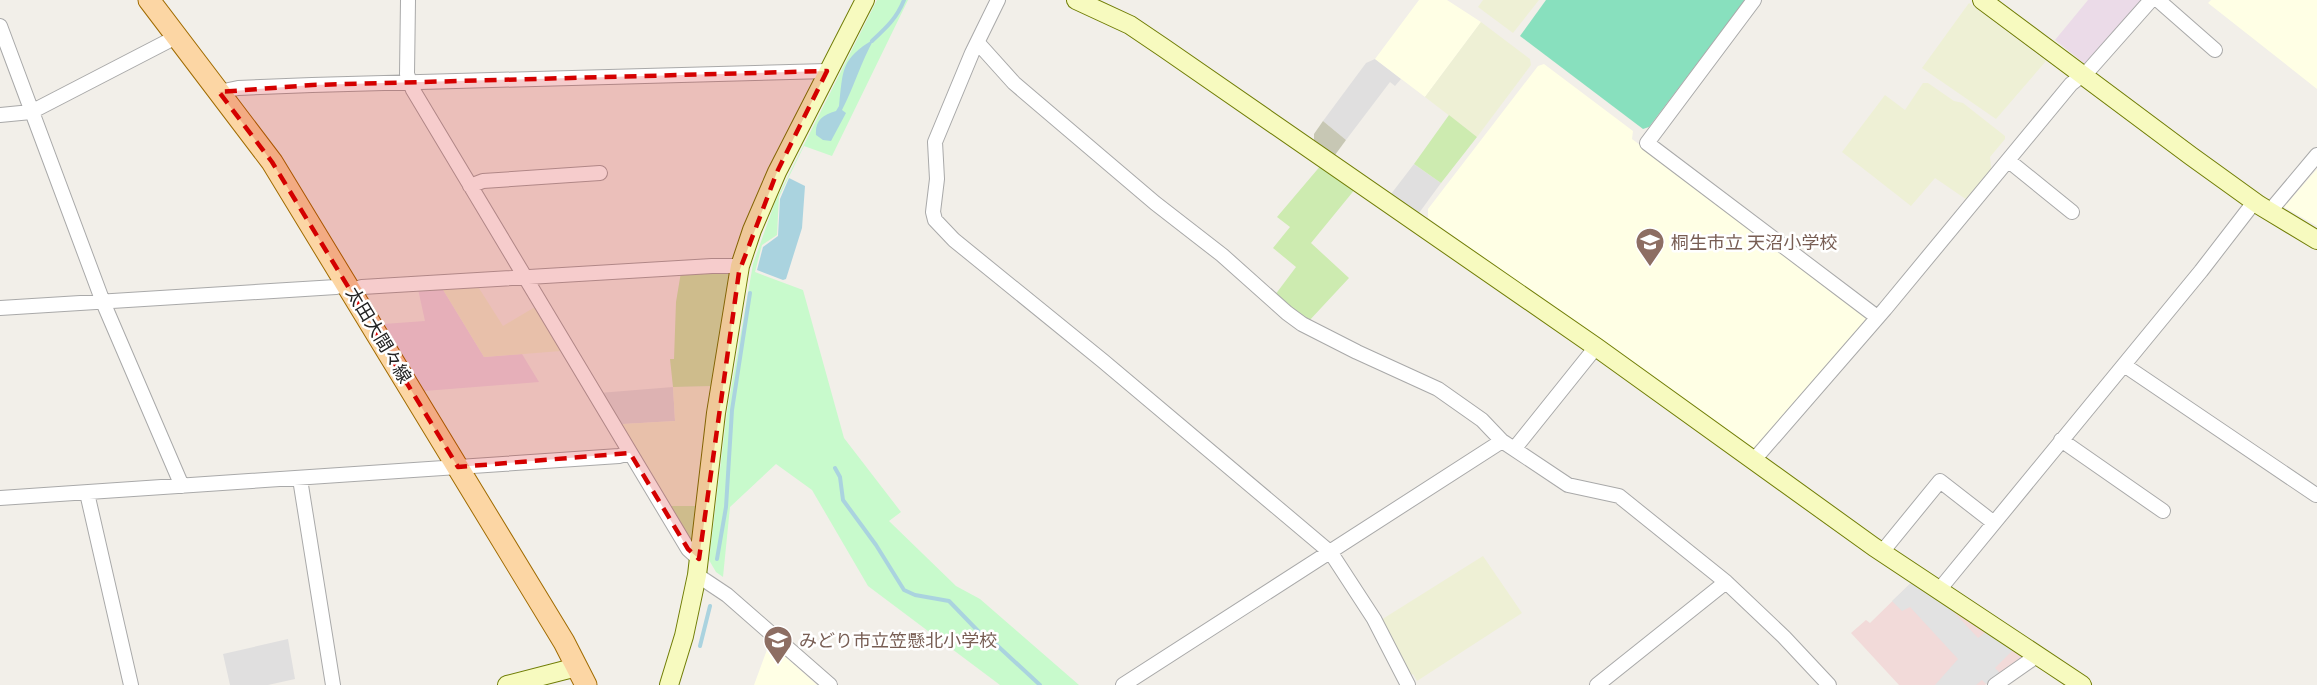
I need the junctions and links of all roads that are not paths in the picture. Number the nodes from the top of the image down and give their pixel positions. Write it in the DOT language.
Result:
graph roads {
  1 [pos="149,0"];
  2 [pos="408,0"];
  3 [pos="865,0"];
  4 [pos="998,0"];
  5 [pos="1754,0"];
  6 [pos="1982,0"];
  7 [pos="2151,0"];
  8 [pos="2158,0"];
  9 [pos="1080,1"];
  10 [pos="0,26"];
  11 [pos="176,37"];
  12 [pos="978,43"];
  13 [pos="2216,50"];
  14 [pos="827,71"];
  15 [pos="2082,75"];
  16 [pos="410,83"];
  17 [pos="219,92"];
  18 [pos="31,112"];
  19 [pos="0,115"];
  20 [pos="2317,155"];
  21 [pos="2009,161"];
  22 [pos="600,172"];
  23 [pos="470,186"];
  24 [pos="2262,206"];
  25 [pos="2072,212"];
  26 [pos="2317,240"];
  27 [pos="740,266"];
  28 [pos="524,277"];
  29 [pos="350,287"];
  30 [pos="103,302"];
  31 [pos="0,308"];
  32 [pos="1877,317"];
  33 [pos="1596,347"];
  34 [pos="2124,365"];
  35 [pos="2061,440"];
  36 [pos="1502,441"];
  37 [pos="1515,448"];
  38 [pos="630,453"];
  39 [pos="1754,461"];
  40 [pos="458,467"];
  41 [pos="300,479"];
  42 [pos="182,486"];
  43 [pos="87,493"];
  44 [pos="2316,495"];
  45 [pos="0,498"];
  46 [pos="2163,511"];
  47 [pos="1994,523"];
  48 [pos="1331,552"];
  49 [pos="1882,552"];
  50 [pos="698,567"];
  51 [pos="1726,582"];
  52 [pos="1939,590"];
  53 [pos="2038,655"];
  54 [pos="582,676"];
  55 [pos="131,685"];
  56 [pos="333,685"];
  57 [pos="507,685"];
  58 [pos="669,685"];
  59 [pos="830,685"];
  60 [pos="1123,685"];
  61 [pos="1408,685"];
  62 [pos="1597,685"];
  63 [pos="1829,685"];
  64 [pos="1995,685"];
  65 [pos="2082,685"];
  1 -- 11 [label="main road, 太田大間々線"];
  2 -- 16 [label="street"];
  3 -- 14 [label="street"];
  4 -- 12 [label="street"];
  5 -- 32 [label="street"];
  6 -- 15 [label="street"];
  7 -- 15 [label="street"];
  8 -- 13 [label="street"];
  9 -- 33 [label="street"];
  10 -- 18 [label="street"];
  11 -- 17 [label="main road, 太田大間々線"];
  11 -- 18 [label="street"];
  12 -- 36 [label="street"];
  12 -- 48 [label="street"];
  14 -- 16 [label="street"];
  14 -- 27 [label="street"];
  15 -- 21 [label="street"];
  15 -- 24 [label="street"];
  16 -- 17 [label="street"];
  16 -- 23 [label="street"];
  17 -- 29 [label="main road, 太田大間々線"];
  18 -- 19 [label="street"];
  18 -- 30 [label="street"];
  20 -- 24 [label="street"];
  21 -- 25 [label="street"];
  21 -- 32 [label="street"];
  22 -- 23 [label="street"];
  23 -- 28 [label="street"];
  24 -- 26 [label="street"];
  24 -- 34 [label="street"];
  27 -- 28 [label="street"];
  27 -- 50 [label="street"];
  28 -- 29 [label="street"];
  28 -- 38 [label="street"];
  29 -- 30 [label="street"];
  29 -- 40 [label="main road, 太田大間々線"];
  30 -- 31 [label="street"];
  30 -- 42 [label="street"];
  32 -- 39 [label="street"];
  33 -- 37 [label="street"];
  33 -- 39 [label="street"];
  34 -- 35 [label="street"];
  34 -- 44 [label="street"];
  35 -- 46 [label="street"];
  35 -- 47 [label="street"];
  36 -- 37 [label="street"];
  36 -- 48 [label="street"];
  37 -- 51 [label="street"];
  38 -- 40 [label="street"];
  38 -- 50 [label="street"];
  39 -- 49 [label="street"];
  40 -- 41 [label="street"];
  40 -- 54 [label="main road, 太田大間々線"];
  41 -- 42 [label="street"];
  41 -- 56 [label="street"];
  42 -- 43 [label="street"];
  43 -- 45 [label="street"];
  43 -- 55 [label="street"];
  47 -- 49 [label="street"];
  47 -- 52 [label="street"];
  48 -- 60 [label="street"];
  48 -- 61 [label="street"];
  49 -- 52 [label="street"];
  50 -- 58 [label="street"];
  50 -- 59 [label="street"];
  51 -- 62 [label="street"];
  51 -- 63 [label="street"];
  52 -- 53 [label="street"];
  53 -- 64 [label="street"];
  53 -- 65 [label="street"];
  54 -- 57 [label="street"];
}
